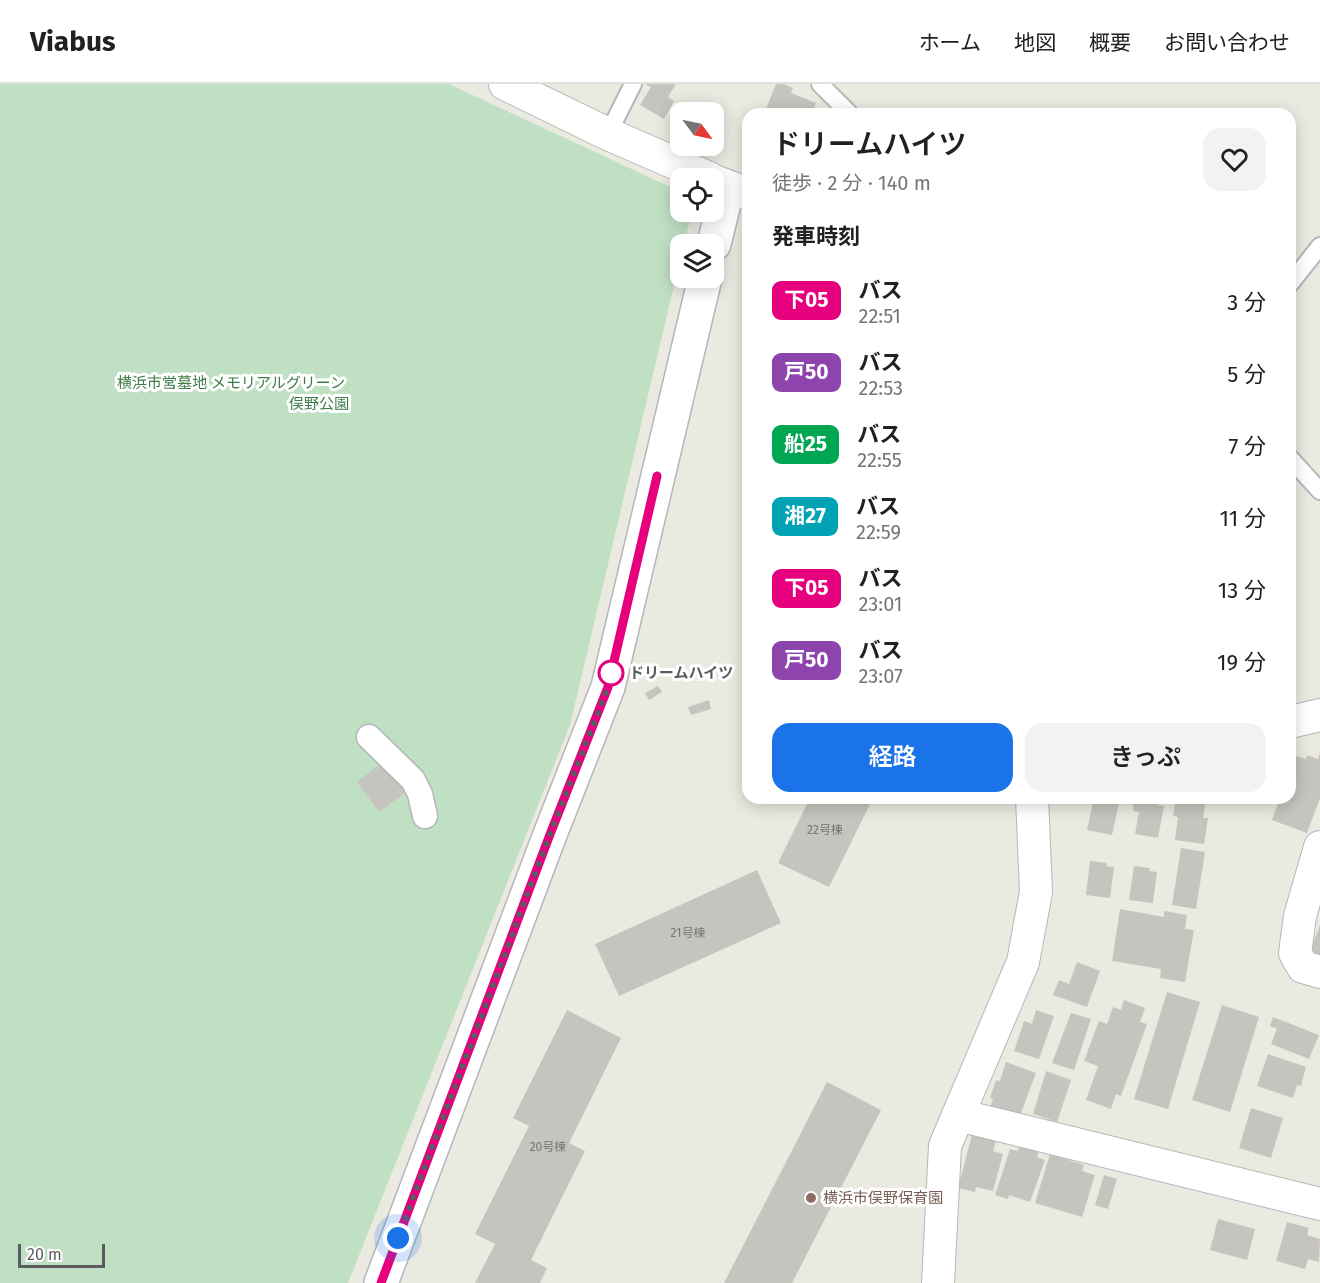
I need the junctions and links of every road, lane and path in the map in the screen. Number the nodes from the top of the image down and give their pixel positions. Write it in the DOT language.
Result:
graph roads {
  1 [pos="505,84"];
  2 [pos="633,84"];
  3 [pos="820,84"];
  4 [pos="844,108"];
  5 [pos="608,134"];
  6 [pos="725,185"];
  7 [pos="716,234"];
  8 [pos="1320,246"];
  9 [pos="1296,276"];
  10 [pos="703,288"];
  11 [pos="1296,465"];
  12 [pos="1320,491"];
  13 [pos="1320,714"];
  14 [pos="1296,720"];
  15 [pos="369,738"];
  16 [pos="1036,804"];
  17 [pos="425,816"];
  18 [pos="1320,847"];
  19 [pos="1320,972"];
  20 [pos="958,1115"];
  21 [pos="1320,1204"];
  22 [pos="381,1283"];
  23 [pos="938,1283"];
  1 -- 5 [label="street"];
  2 -- 5 [label="lane"];
  3 -- 4 [label="lane"];
  5 -- 6 [label="street"];
  6 -- 7 [label="street"];
  8 -- 9 [label="lane"];
  10 -- 22 [label="street"];
  11 -- 12 [label="lane"];
  13 -- 14 [label="street"];
  15 -- 17 [label="street"];
  16 -- 20 [label="street"];
  18 -- 19 [label="street"];
  20 -- 21 [label="street"];
  20 -- 23 [label="street"];
}
